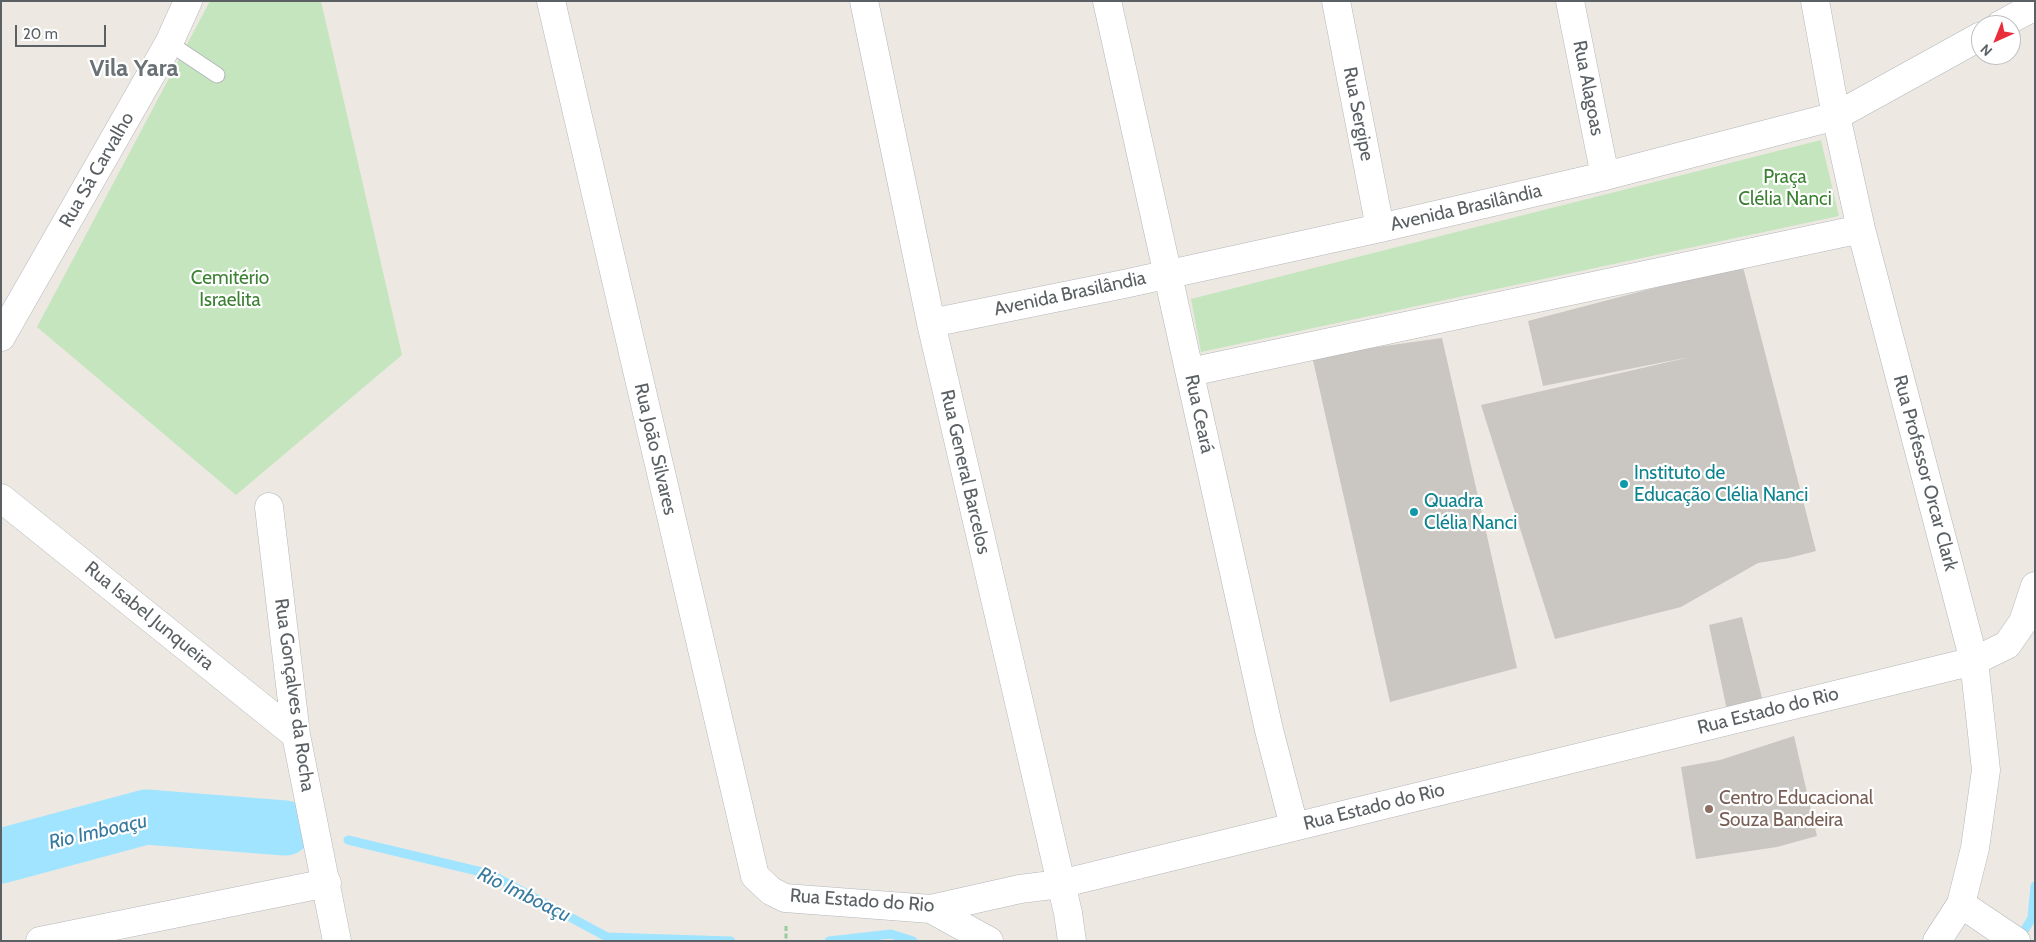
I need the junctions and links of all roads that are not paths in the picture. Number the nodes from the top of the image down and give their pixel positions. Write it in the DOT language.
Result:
graph roads {
  1 [pos="188,1"];
  2 [pos="551,1"];
  3 [pos="864,1"];
  4 [pos="1107,1"];
  5 [pos="1336,1"];
  6 [pos="1570,1"];
  7 [pos="1814,1"];
  8 [pos="2035,6"];
  9 [pos="2018,15"];
  10 [pos="1971,42"];
  11 [pos="169,43"];
  12 [pos="218,75"];
  13 [pos="1836,116"];
  14 [pos="1605,176"];
  15 [pos="1380,228"];
  16 [pos="1861,229"];
  17 [pos="1168,272"];
  18 [pos="931,323"];
  19 [pos="1,337"];
  20 [pos="1190,372"];
  21 [pos="1,498"];
  22 [pos="269,506"];
  23 [pos="2035,586"];
  24 [pos="1974,661"];
  25 [pos="296,735"];
  26 [pos="1294,826"];
  27 [pos="327,883"];
  28 [pos="1060,884"];
  29 [pos="771,891"];
  30 [pos="1961,904"];
  31 [pos="931,909"];
  32 [pos="40,941"];
  33 [pos="337,941"];
  34 [pos="990,941"];
  35 [pos="1072,941"];
  36 [pos="1937,941"];
  37 [pos="2016,941"];
  1 -- 11 [label="street, Rua Sá Carvalho"];
  2 -- 29 [label="street, Rua João Silvares"];
  3 -- 18 [label="street, Rua General Barcelos"];
  4 -- 17 [label="street, Rua Ceará"];
  5 -- 15 [label="street, Rua Sergipe"];
  6 -- 14 [label="street, Rua Alagoas"];
  7 -- 13 [label="street, Rua Professor Orcar Clark"];
  8 -- 9 [label="street"];
  10 -- 13 [label="street, Avenida Brasilândia"];
  11 -- 12 [label="lane"];
  11 -- 19 [label="street, Rua Sá Carvalho"];
  13 -- 14 [label="street, Avenida Brasilândia"];
  13 -- 16 [label="street, Rua Professor Orcar Clark"];
  14 -- 15 [label="street, Avenida Brasilândia"];
  15 -- 17 [label="street, Avenida Brasilândia"];
  16 -- 20 [label="street"];
  16 -- 24 [label="street, Rua Professor Orcar Clark"];
  17 -- 18 [label="street, Avenida Brasilândia"];
  17 -- 20 [label="street, Rua Ceará"];
  18 -- 28 [label="street, Rua General Barcelos"];
  20 -- 26 [label="street, Rua Ceará"];
  21 -- 25 [label="street, Rua Isabel Junqueira"];
  22 -- 25 [label="street, Rua Gonçalves da Rocha"];
  23 -- 24 [label="street, Rua Estado do Rio"];
  24 -- 26 [label="street, Rua Estado do Rio"];
  24 -- 30 [label="street, Rua Professor Orcar Clark"];
  25 -- 27 [label="street, Rua Gonçalves da Rocha"];
  26 -- 28 [label="street, Rua Estado do Rio"];
  27 -- 32 [label="street"];
  27 -- 33 [label="street, Rua Gonçalves da Rocha"];
  28 -- 31 [label="street, Rua Estado do Rio"];
  28 -- 35 [label="street, Rua General Barcelos"];
  29 -- 31 [label="street, Rua Estado do Rio"];
  30 -- 36 [label="street, Rua Professor Orcar Clark"];
  30 -- 37 [label="street"];
  31 -- 34 [label="street"];
}
